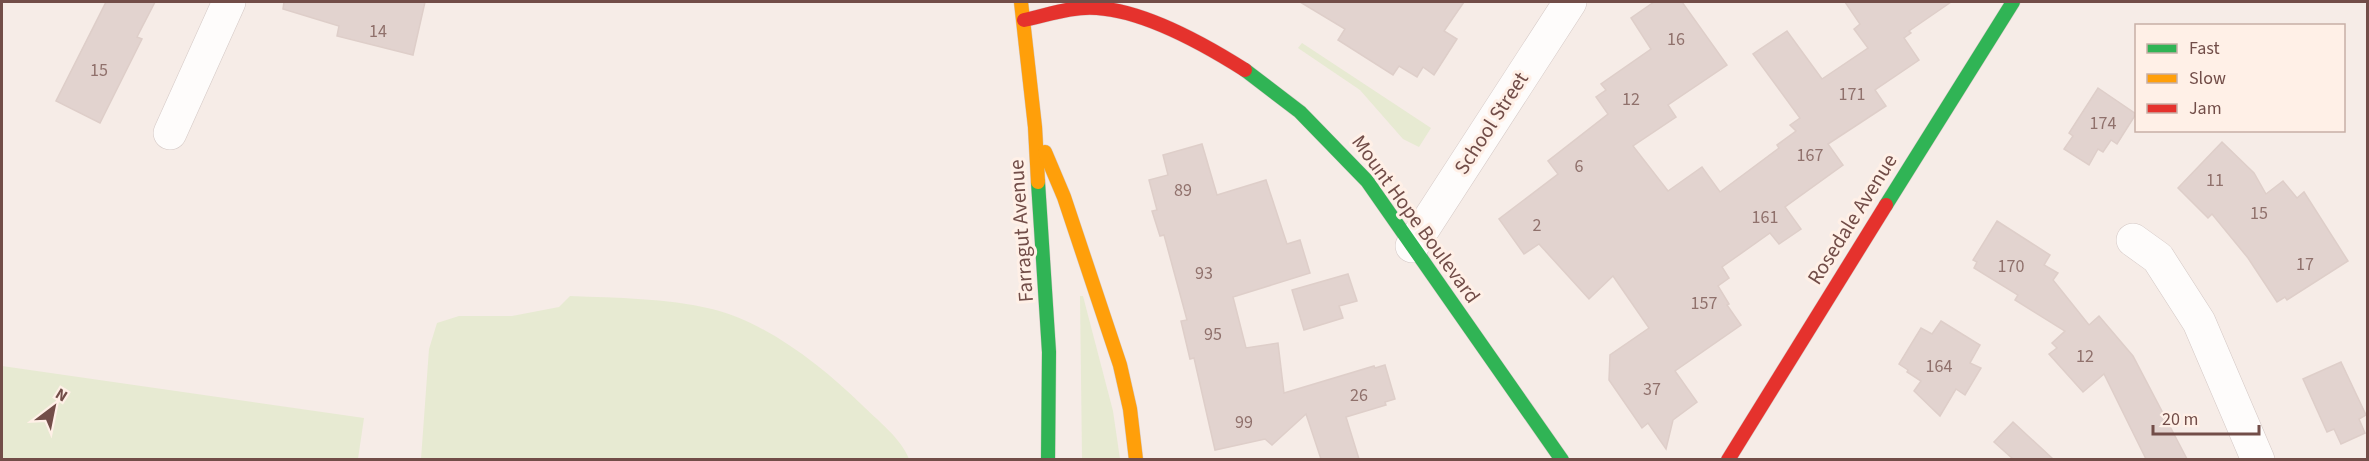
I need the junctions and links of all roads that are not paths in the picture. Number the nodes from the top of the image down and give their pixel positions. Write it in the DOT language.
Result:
graph roads {
  1 [pos="228,2"];
  2 [pos="1021,2"];
  3 [pos="1570,2"];
  4 [pos="2013,2"];
  5 [pos="1098,5"];
  6 [pos="1024,20"];
  7 [pos="1035,128"];
  8 [pos="170,133"];
  9 [pos="2133,240"];
  10 [pos="1412,246"];
  11 [pos="1048,459"];
  12 [pos="1136,459"];
  13 [pos="1562,459"];
  14 [pos="1728,459"];
  15 [pos="2258,459"];
  1 -- 8 [label="street"];
  2 -- 6 [label="street, Farragut Avenue"];
  3 -- 10 [label="street, School Street"];
  4 -- 14 [label="street, Rosedale Avenue"];
  5 -- 6 [label="street, Mount Hope Boulevard"];
  5 -- 10 [label="street, Mount Hope Boulevard"];
  6 -- 7 [label="street, Farragut Avenue"];
  7 -- 11 [label="street, Farragut Avenue"];
  7 -- 12 [label="street"];
  9 -- 15 [label="street"];
  10 -- 13 [label="street, Mount Hope Boulevard"];
}
